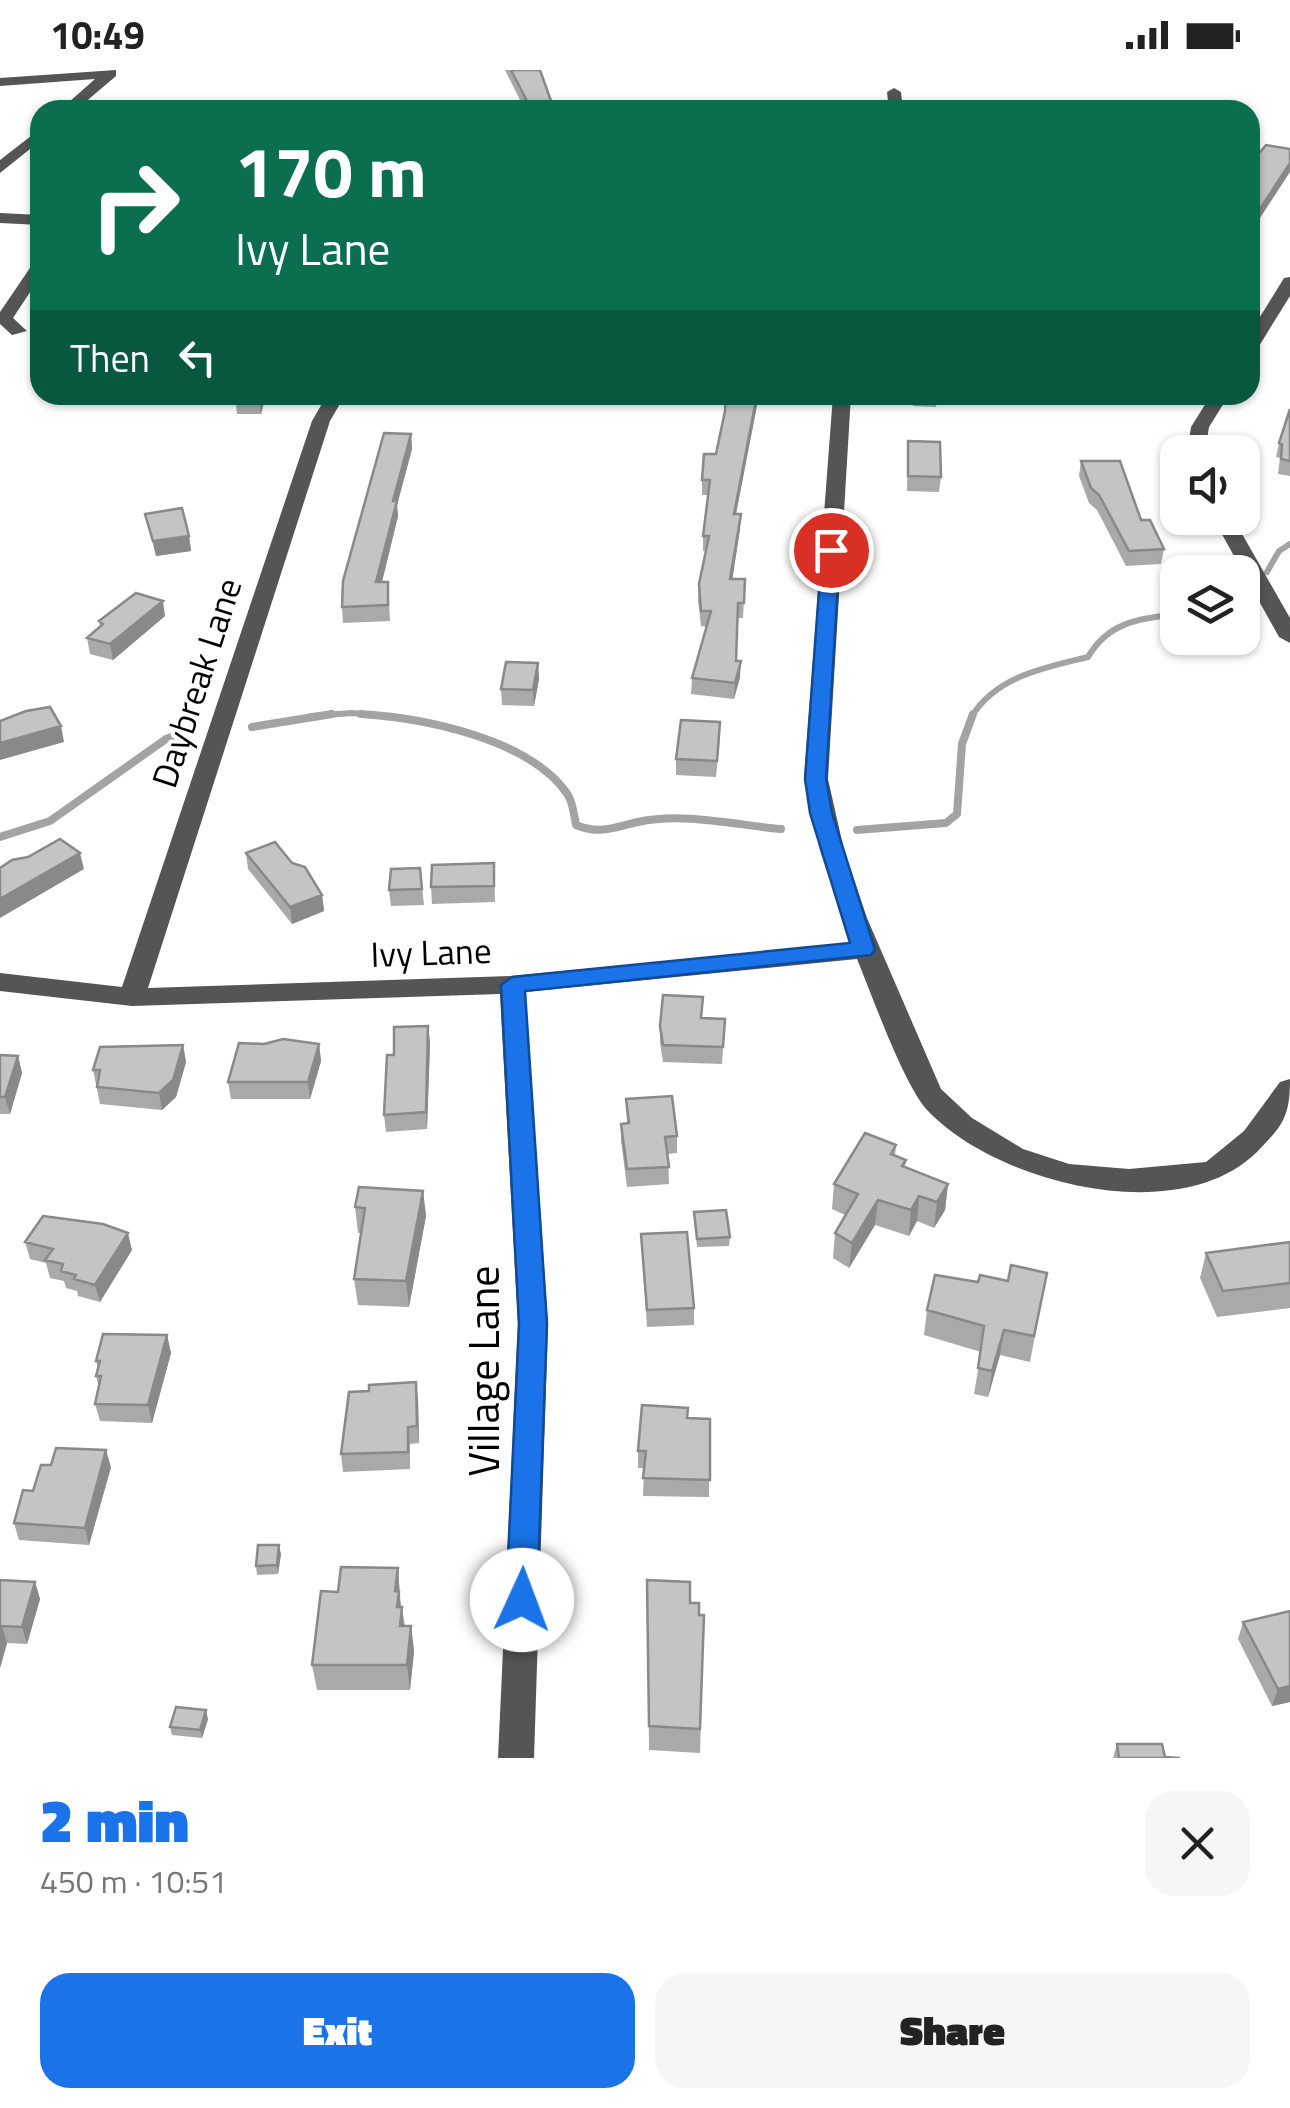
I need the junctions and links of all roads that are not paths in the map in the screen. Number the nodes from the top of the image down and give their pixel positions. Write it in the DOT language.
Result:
graph roads {
  1 [pos="112,72"];
  2 [pos="0,82"];
  3 [pos="894,92"];
  4 [pos="79,100"];
  5 [pos="895,100"];
  6 [pos="30,142"];
  7 [pos="0,168"];
  8 [pos="0,218"];
  9 [pos="30,220"];
  10 [pos="30,280"];
  11 [pos="1290,282"];
  12 [pos="18,331"];
  13 [pos="1260,331"];
  14 [pos="330,405"];
  15 [pos="841,405"];
  16 [pos="1214,405"];
  17 [pos="1199,435"];
  18 [pos="1233,535"];
  19 [pos="1290,637"];
  20 [pos="863,950"];
  21 [pos="0,982"];
  22 [pos="512,985"];
  23 [pos="132,997"];
  24 [pos="1290,1089"];
  25 [pos="516,1758"];
  1 -- 2 [label="street"];
  1 -- 4 [label="street"];
  3 -- 5 [label="street"];
  6 -- 7 [label="street"];
  8 -- 9 [label="street"];
  10 -- 12 [label="street"];
  11 -- 13 [label="street"];
  14 -- 23 [label="street, Daybreak Lane"];
  15 -- 20 [label="street"];
  16 -- 17 [label="street"];
  18 -- 19 [label="street"];
  20 -- 22 [label="street, Ivy Lane"];
  20 -- 24 [label="street"];
  21 -- 23 [label="street, Ivy Lane"];
  22 -- 23 [label="street, Ivy Lane"];
  22 -- 25 [label="street, Village Lane"];
}
